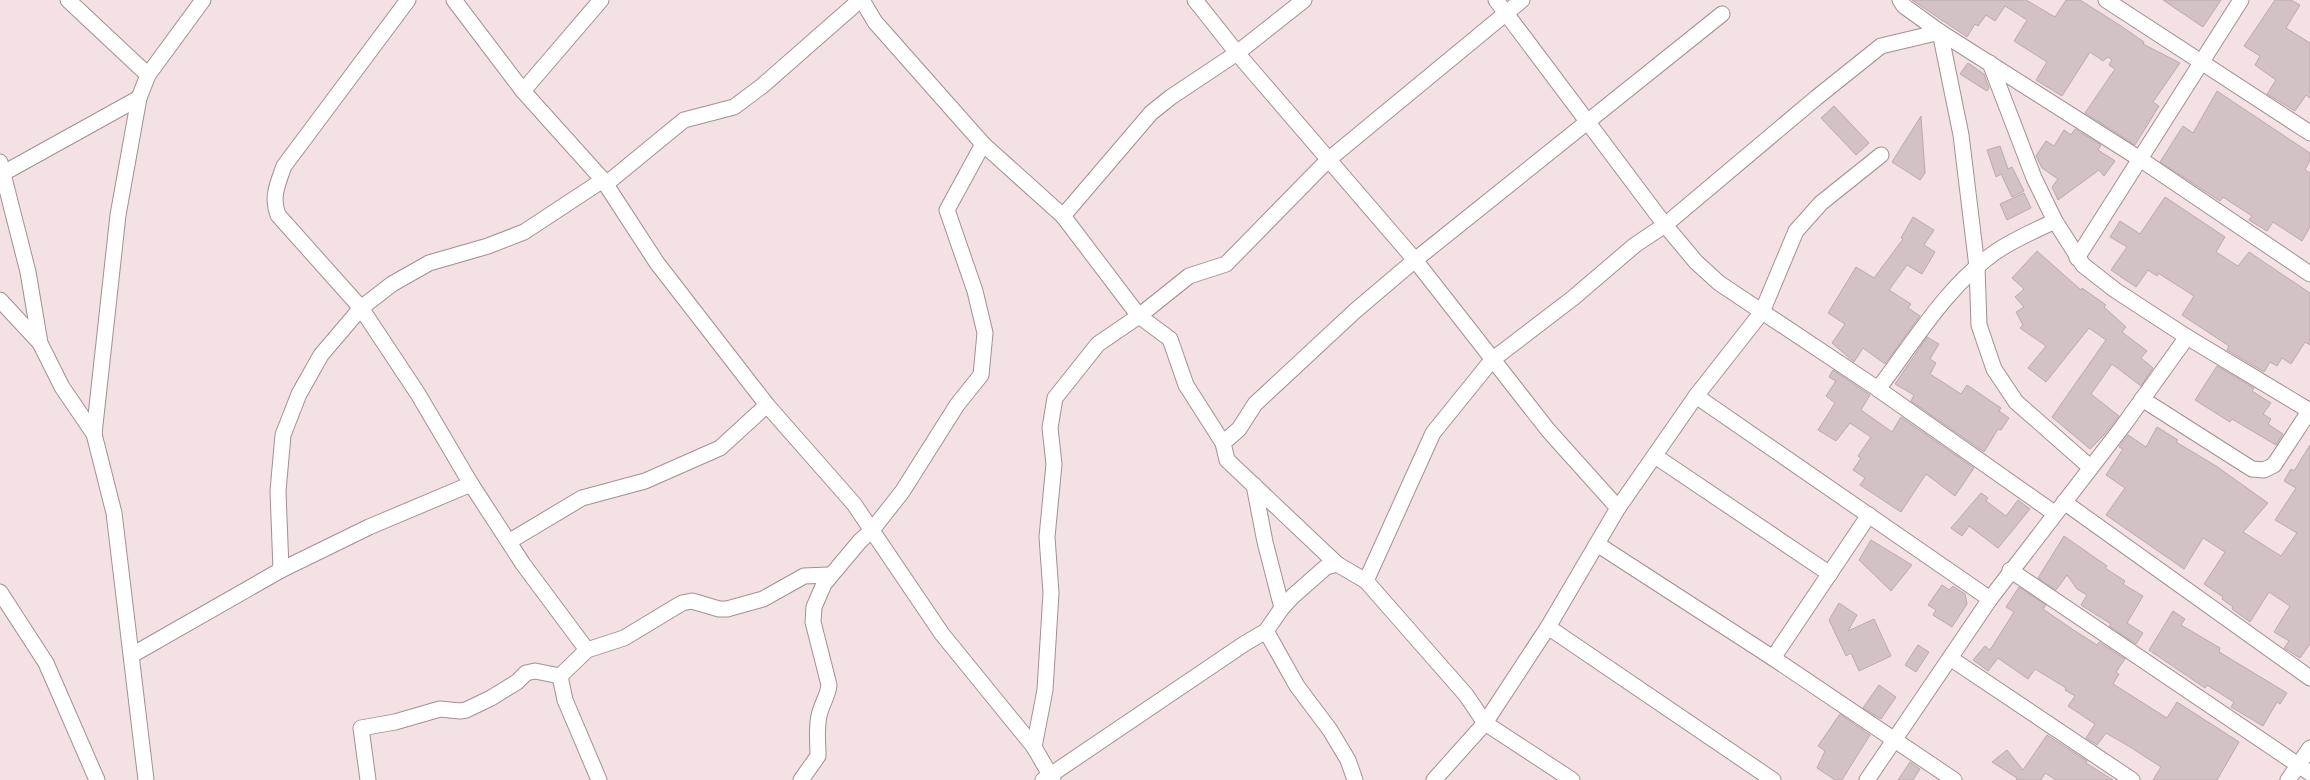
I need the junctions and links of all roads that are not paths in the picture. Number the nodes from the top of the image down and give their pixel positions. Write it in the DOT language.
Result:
graph roads {
  1 [pos="68,0"];
  2 [pos="203,0"];
  3 [pos="408,0"];
  4 [pos="454,0"];
  5 [pos="601,0"];
  6 [pos="861,0"];
  7 [pos="1195,0"];
  8 [pos="1304,0"];
  9 [pos="1496,0"];
  10 [pos="1522,0"];
  11 [pos="1900,0"];
  12 [pos="2106,0"];
  13 [pos="2241,0"];
  14 [pos="1507,13"];
  15 [pos="1722,14"];
  16 [pos="1940,32"];
  17 [pos="1237,53"];
  18 [pos="2201,61"];
  19 [pos="1990,62"];
  20 [pos="148,75"];
  21 [pos="523,91"];
  22 [pos="139,98"];
  23 [pos="1588,121"];
  24 [pos="2310,133"];
  25 [pos="983,144"];
  26 [pos="1881,154"];
  27 [pos="2140,159"];
  28 [pos="1328,160"];
  29 [pos="1,170"];
  30 [pos="605,182"];
  31 [pos="1064,216"];
  32 [pos="2055,221"];
  33 [pos="1665,225"];
  34 [pos="2077,258"];
  35 [pos="1415,260"];
  36 [pos="1977,267"];
  37 [pos="2310,274"];
  38 [pos="0,300"];
  39 [pos="361,308"];
  40 [pos="1762,312"];
  41 [pos="1139,316"];
  42 [pos="2187,337"];
  43 [pos="40,343"];
  44 [pos="1492,360"];
  45 [pos="1878,389"];
  46 [pos="1696,396"];
  47 [pos="2142,399"];
  48 [pos="767,405"];
  49 [pos="2310,410"];
  50 [pos="94,434"];
  51 [pos="1223,443"];
  52 [pos="1655,456"];
  53 [pos="2090,467"];
  54 [pos="471,484"];
  55 [pos="1254,485"];
  56 [pos="2059,507"];
  57 [pos="1618,508"];
  58 [pos="1868,515"];
  59 [pos="872,530"];
  60 [pos="510,541"];
  61 [pos="1597,544"];
  62 [pos="1337,564"];
  63 [pos="281,570"];
  64 [pos="2010,570"];
  65 [pos="1830,574"];
  66 [pos="829,575"];
  67 [pos="1366,580"];
  68 [pos="0,592"];
  69 [pos="1990,599"];
  70 [pos="1282,608"];
  71 [pos="1548,627"];
  72 [pos="1266,631"];
  73 [pos="587,650"];
  74 [pos="132,655"];
  75 [pos="1773,658"];
  76 [pos="1950,658"];
  77 [pos="560,676"];
  78 [pos="2310,676"];
  79 [pos="1485,723"];
  80 [pos="1895,739"];
  81 [pos="1034,747"];
  82 [pos="2310,748"];
  83 [pos="2304,769"];
  84 [pos="1049,779"];
  85 [pos="97,780"];
  86 [pos="146,780"];
  87 [pos="368,780"];
  88 [pos="599,780"];
  89 [pos="801,780"];
  90 [pos="1355,780"];
  91 [pos="1434,780"];
  92 [pos="1572,780"];
  93 [pos="1773,780"];
  94 [pos="1867,780"];
  95 [pos="1954,780"];
  96 [pos="2132,780"];
  97 [pos="2288,780"];
  1 -- 20 [label="street"];
  2 -- 20 [label="street"];
  3 -- 39 [label="street"];
  4 -- 21 [label="street"];
  5 -- 21 [label="street"];
  6 -- 25 [label="street"];
  6 -- 30 [label="street"];
  7 -- 17 [label="street"];
  8 -- 17 [label="street"];
  9 -- 14 [label="street"];
  10 -- 14 [label="street"];
  11 -- 16 [label="street"];
  12 -- 18 [label="street"];
  13 -- 18 [label="street"];
  14 -- 23 [label="street"];
  14 -- 28 [label="street"];
  15 -- 23 [label="street"];
  16 -- 19 [label="street"];
  16 -- 33 [label="street"];
  16 -- 36 [label="street"];
  17 -- 28 [label="street"];
  17 -- 31 [label="street"];
  18 -- 24 [label="street"];
  18 -- 27 [label="street"];
  19 -- 27 [label="street"];
  19 -- 32 [label="street"];
  20 -- 22 [label="street"];
  21 -- 30 [label="street"];
  22 -- 29 [label="street"];
  22 -- 50 [label="street"];
  23 -- 33 [label="street"];
  23 -- 35 [label="street"];
  25 -- 31 [label="street"];
  25 -- 59 [label="street"];
  26 -- 40 [label="street"];
  27 -- 34 [label="street"];
  27 -- 37 [label="street"];
  28 -- 35 [label="street"];
  28 -- 41 [label="street"];
  29 -- 43 [label="street"];
  30 -- 39 [label="street"];
  30 -- 48 [label="street"];
  31 -- 41 [label="street"];
  32 -- 34 [label="street"];
  32 -- 36 [label="street"];
  33 -- 40 [label="street"];
  33 -- 44 [label="street"];
  34 -- 42 [label="street"];
  35 -- 44 [label="street"];
  35 -- 51 [label="street"];
  36 -- 45 [label="street"];
  36 -- 53 [label="street"];
  38 -- 43 [label="street"];
  39 -- 54 [label="street"];
  39 -- 63 [label="street"];
  40 -- 45 [label="street"];
  40 -- 46 [label="street"];
  41 -- 51 [label="street"];
  41 -- 81 [label="street"];
  42 -- 47 [label="street"];
  42 -- 49 [label="street"];
  43 -- 50 [label="street"];
  44 -- 57 [label="street"];
  44 -- 67 [label="street"];
  45 -- 56 [label="street"];
  46 -- 52 [label="street"];
  46 -- 58 [label="street"];
  47 -- 49 [label="street"];
  47 -- 53 [label="street"];
  48 -- 59 [label="street"];
  48 -- 60 [label="street"];
  50 -- 74 [label="street"];
  51 -- 55 [label="street"];
  52 -- 57 [label="street"];
  52 -- 65 [label="street"];
  53 -- 56 [label="street"];
  54 -- 60 [label="street"];
  54 -- 63 [label="street"];
  55 -- 62 [label="street"];
  55 -- 70 [label="street"];
  56 -- 64 [label="street"];
  56 -- 78 [label="street"];
  57 -- 61 [label="street"];
  58 -- 65 [label="street"];
  58 -- 69 [label="street"];
  59 -- 66 [label="street"];
  59 -- 81 [label="street"];
  60 -- 73 [label="street"];
  61 -- 71 [label="street"];
  61 -- 75 [label="street"];
  62 -- 67 [label="street"];
  62 -- 70 [label="street"];
  63 -- 74 [label="street"];
  64 -- 69 [label="street"];
  64 -- 83 [label="street"];
  65 -- 75 [label="street"];
  66 -- 73 [label="street"];
  66 -- 89 [label="street"];
  67 -- 79 [label="street"];
  68 -- 85 [label="street"];
  69 -- 76 [label="street"];
  70 -- 72 [label="street"];
  71 -- 79 [label="street"];
  71 -- 93 [label="street"];
  72 -- 84 [label="street"];
  72 -- 90 [label="street"];
  73 -- 77 [label="street"];
  74 -- 86 [label="street"];
  75 -- 80 [label="street"];
  76 -- 80 [label="street"];
  76 -- 96 [label="street"];
  77 -- 87 [label="street"];
  77 -- 88 [label="street"];
  79 -- 91 [label="street"];
  79 -- 92 [label="street"];
  80 -- 94 [label="street"];
  80 -- 95 [label="street"];
  81 -- 84 [label="street"];
  82 -- 83 [label="street"];
  83 -- 97 [label="street"];
}
